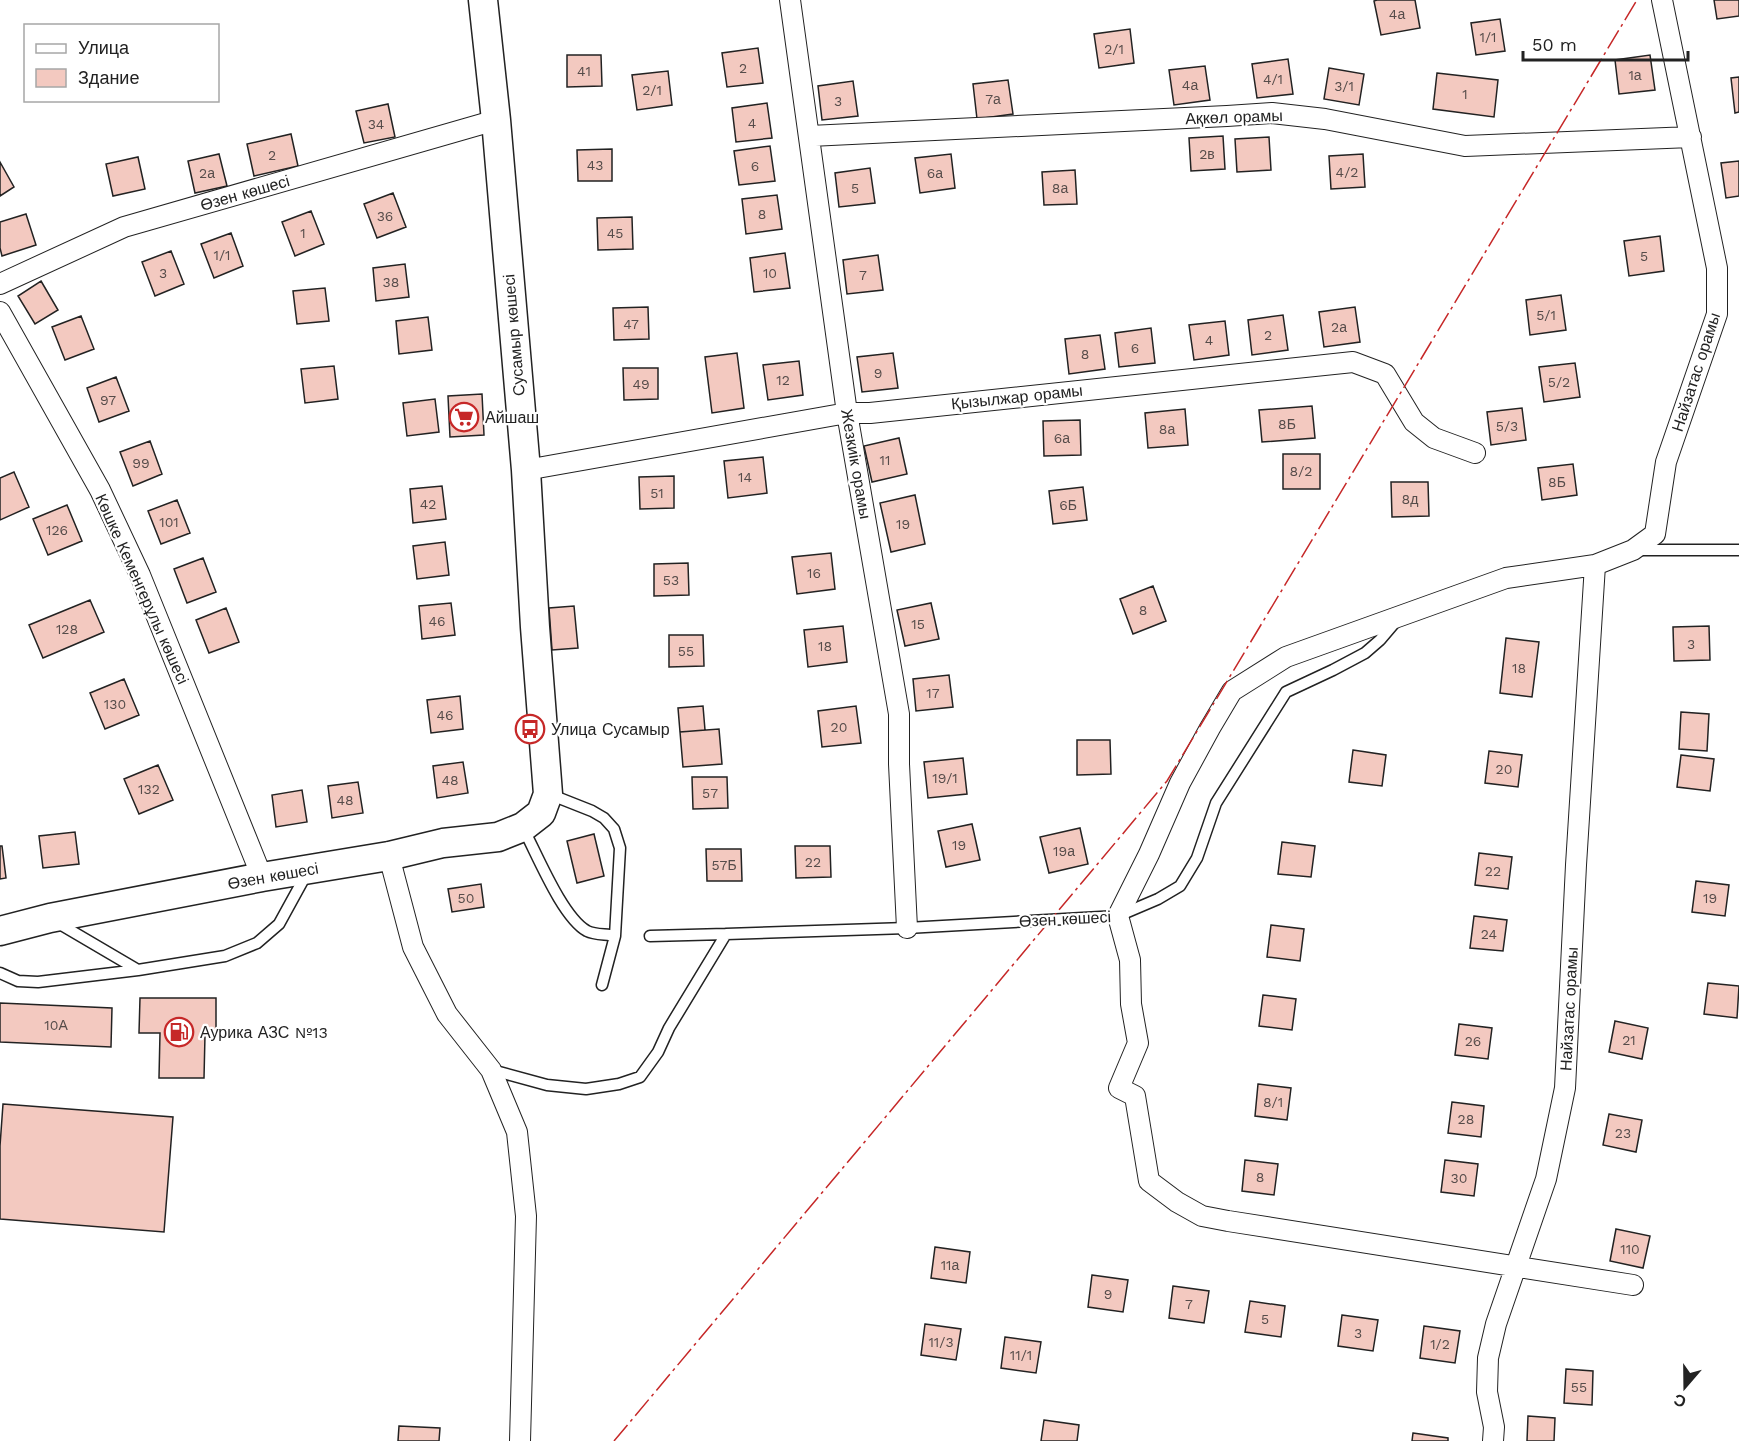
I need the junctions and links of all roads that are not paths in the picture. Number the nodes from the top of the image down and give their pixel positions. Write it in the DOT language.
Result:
graph roads {
  1 [pos="483,0"];
  2 [pos="790,0"];
  3 [pos="1662,0"];
  4 [pos="496,120"];
  5 [pos="810,136"];
  6 [pos="1691,137"];
  7 [pos="0,284"];
  8 [pos="0,312"];
  9 [pos="847,413"];
  10 [pos="1475,453"];
  11 [pos="526,470"];
  12 [pos="1633,550"];
  13 [pos="1739,550"];
  14 [pos="1595,565"];
  15 [pos="1400,616"];
  16 [pos="537,811"];
  17 [pos="389,856"];
  18 [pos="308,870"];
  19 [pos="262,876"];
  20 [pos="1118,916"];
  21 [pos="50,918"];
  22 [pos="907,928"];
  23 [pos="0,931"];
  24 [pos="726,934"];
  25 [pos="615,936"];
  26 [pos="650,936"];
  27 [pos="138,970"];
  28 [pos="0,973"];
  29 [pos="602,985"];
  30 [pos="491,1070"];
  31 [pos="1515,1266"];
  32 [pos="1633,1285"];
  33 [pos="520,1441"];
  34 [pos="1493,1441"];
  1 -- 4 [label="main road, Сусамыр көшесі"];
  2 -- 5 [label="street, Жезкиік орамы"];
  3 -- 6 [label="street, Найзатас орамы"];
  4 -- 7 [label="street, Өзен көшесі"];
  4 -- 11 [label="main road, Сусамыр көшесі"];
  5 -- 6 [label="street, Ақкөл орамы"];
  5 -- 9 [label="street, Жезкиік орамы"];
  6 -- 12 [label="street, Найзатас орамы"];
  8 -- 19 [label="street, Көшке Кеменгерұлы көшесі"];
  9 -- 10 [label="street, Қызылжар орамы"];
  9 -- 11 [label="street, Қызылжар орамы"];
  9 -- 22 [label="street, Жезкиік орамы"];
  11 -- 16 [label="main road, Сусамыр көшесі"];
  12 -- 13 [label="lane"];
  12 -- 14 [label="street, Найзатас орамы"];
  14 -- 15 [label="street, Найзатас орамы"];
  14 -- 31 [label="street, Найзатас орамы"];
  15 -- 20 [label="lane, Өзен көшесі"];
  15 -- 20 [label="street, Найзатас орамы"];
  16 -- 17 [label="main road, Өзен көшесі"];
  16 -- 25 [label="lane"];
  16 -- 25 [label="lane"];
  17 -- 18 [label="main road, Өзен көшесі"];
  17 -- 30 [label="street"];
  18 -- 19 [label="main road, Өзен көшесі"];
  18 -- 27 [label="lane"];
  19 -- 21 [label="main road, Өзен көшесі"];
  20 -- 22 [label="lane, Өзен көшесі"];
  20 -- 31 [label="street"];
  21 -- 23 [label="main road, Өзен көшесі"];
  21 -- 27 [label="lane"];
  22 -- 24 [label="lane, Өзен көшесі"];
  24 -- 26 [label="lane, Өзен көшесі"];
  24 -- 30 [label="lane"];
  25 -- 29 [label="lane"];
  27 -- 28 [label="lane"];
  30 -- 33 [label="street"];
  31 -- 32 [label="street"];
  31 -- 34 [label="street, Найзатас орамы"];
}
